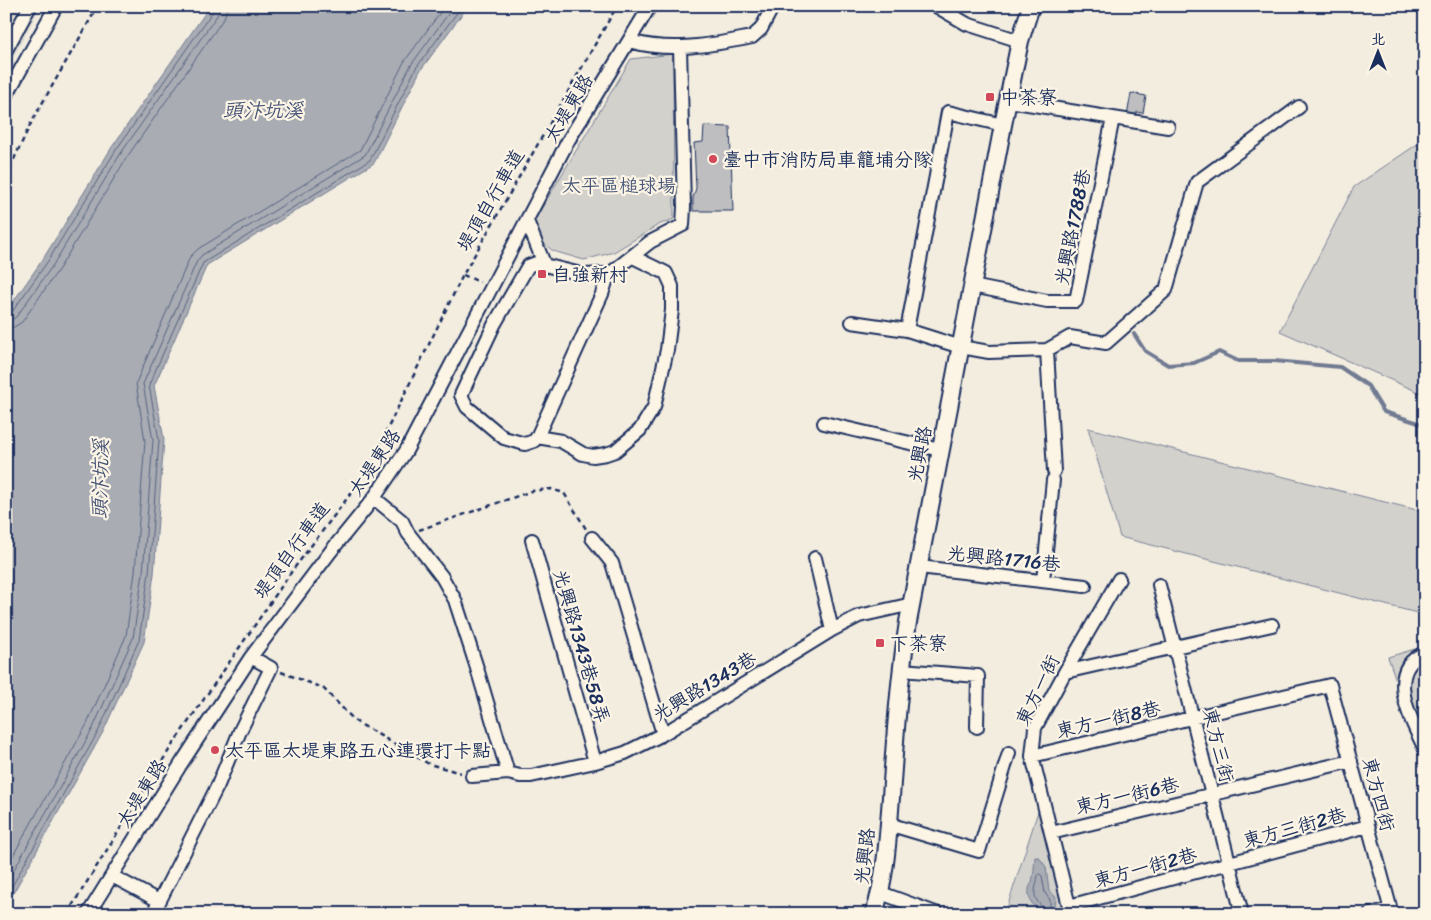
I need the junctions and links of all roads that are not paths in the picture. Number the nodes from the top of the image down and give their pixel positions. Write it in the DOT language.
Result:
graph roads {
  1 [pos="30,6"];
  2 [pos="56,6"];
  3 [pos="650,6"];
  4 [pos="773,6"];
  5 [pos="936,6"];
  6 [pos="1031,6"];
  7 [pos="630,41"];
  8 [pos="1020,41"];
  9 [pos="8,44"];
  10 [pos="680,47"];
  11 [pos="6,96"];
  12 [pos="1009,101"];
  13 [pos="1299,107"];
  14 [pos="1113,118"];
  15 [pos="1003,125"];
  16 [pos="1168,127"];
  17 [pos="529,226"];
  18 [pos="633,256"];
  19 [pos="545,266"];
  20 [pos="606,276"];
  21 [pos="972,286"];
  22 [pos="852,322"];
  23 [pos="907,330"];
  24 [pos="961,347"];
  25 [pos="1047,350"];
  26 [pos="824,423"];
  27 [pos="537,437"];
  28 [pos="940,450"];
  29 [pos="374,498"];
  30 [pos="592,538"];
  31 [pos="532,540"];
  32 [pos="815,558"];
  33 [pos="919,567"];
  34 [pos="1119,578"];
  35 [pos="1043,581"];
  36 [pos="1159,585"];
  37 [pos="1085,586"];
  38 [pos="912,604"];
  39 [pos="1272,625"];
  40 [pos="832,630"];
  41 [pos="1175,647"];
  42 [pos="1425,653"];
  43 [pos="251,657"];
  44 [pos="901,670"];
  45 [pos="1065,672"];
  46 [pos="1330,685"];
  47 [pos="1193,718"];
  48 [pos="978,727"];
  49 [pos="663,734"];
  50 [pos="1425,749"];
  51 [pos="1009,753"];
  52 [pos="1032,756"];
  53 [pos="1351,761"];
  54 [pos="595,762"];
  55 [pos="508,773"];
  56 [pos="472,776"];
  57 [pos="1212,794"];
  58 [pos="1368,826"];
  59 [pos="888,827"];
  60 [pos="1051,833"];
  61 [pos="1230,863"];
  62 [pos="112,876"];
  63 [pos="881,893"];
  64 [pos="159,901"];
  65 [pos="1070,910"];
  66 [pos="1392,911"];
  67 [pos="88,914"];
  68 [pos="153,914"];
  69 [pos="874,914"];
  70 [pos="938,914"];
  71 [pos="1242,914"];
  72 [pos="1370,914"];
  1 -- 9 [label="street"];
  2 -- 11 [label="street"];
  3 -- 7 [label="street, 太堤東路"];
  4 -- 10 [label="street"];
  5 -- 8 [label="street"];
  6 -- 8 [label="main road, 光興路"];
  7 -- 10 [label="street"];
  7 -- 17 [label="street, 太堤東路"];
  8 -- 12 [label="main road, 光興路"];
  10 -- 18 [label="street"];
  12 -- 14 [label="street"];
  12 -- 15 [label="main road, 光興路"];
  13 -- 25 [label="street"];
  14 -- 16 [label="street"];
  14 -- 21 [label="street, 光興路1788巷"];
  15 -- 21 [label="main road, 光興路"];
  15 -- 23 [label="street"];
  17 -- 19 [label="street"];
  17 -- 29 [label="street, 太堤東路"];
  18 -- 20 [label="street"];
  18 -- 27 [label="street"];
  19 -- 20 [label="street"];
  19 -- 27 [label="street"];
  20 -- 27 [label="street"];
  21 -- 24 [label="main road, 光興路"];
  22 -- 23 [label="street"];
  23 -- 24 [label="street"];
  24 -- 25 [label="street"];
  24 -- 28 [label="main road, 光興路"];
  25 -- 35 [label="street"];
  26 -- 28 [label="street"];
  28 -- 33 [label="main road, 光興路"];
  29 -- 43 [label="street, 太堤東路"];
  29 -- 55 [label="street"];
  30 -- 49 [label="street"];
  31 -- 54 [label="street, 光興路1343巷58弄"];
  32 -- 40 [label="street"];
  33 -- 35 [label="street, 光興路1716巷"];
  33 -- 38 [label="main road, 光興路"];
  34 -- 45 [label="street, 東方一街"];
  35 -- 37 [label="street, 光興路1716巷"];
  36 -- 41 [label="street, 東方三街"];
  38 -- 40 [label="street, 光興路1343巷"];
  38 -- 44 [label="main road, 光興路"];
  39 -- 41 [label="street"];
  40 -- 49 [label="street, 光興路1343巷"];
  41 -- 45 [label="street"];
  41 -- 47 [label="street, 東方三街"];
  42 -- 50 [label="street"];
  43 -- 62 [label="street, 太堤東路"];
  43 -- 64 [label="street"];
  44 -- 48 [label="street"];
  44 -- 59 [label="main road, 光興路"];
  45 -- 52 [label="street, 東方一街"];
  46 -- 47 [label="street, 東方一街8巷"];
  46 -- 53 [label="street, 東方四街"];
  47 -- 52 [label="street, 東方一街8巷"];
  47 -- 57 [label="street, 東方三街"];
  49 -- 54 [label="street, 光興路1343巷"];
  51 -- 59 [label="street"];
  52 -- 60 [label="street, 東方一街"];
  53 -- 57 [label="street, 東方一街6巷"];
  53 -- 58 [label="street, 東方四街"];
  54 -- 55 [label="street, 光興路1343巷"];
  55 -- 56 [label="street, 光興路1343巷"];
  57 -- 60 [label="street, 東方一街6巷"];
  57 -- 61 [label="street, 東方三街"];
  58 -- 61 [label="street, 東方三街2巷"];
  58 -- 66 [label="street, 東方四街"];
  59 -- 63 [label="main road, 光興路"];
  60 -- 65 [label="street, 東方一街"];
  61 -- 65 [label="street, 東方一街2巷"];
  61 -- 71 [label="street, 東方三街"];
  62 -- 64 [label="street"];
  62 -- 67 [label="street, 太堤東路"];
  63 -- 69 [label="main road, 光興路"];
  63 -- 70 [label="street"];
  64 -- 68 [label="street"];
  66 -- 72 [label="street"];
}
